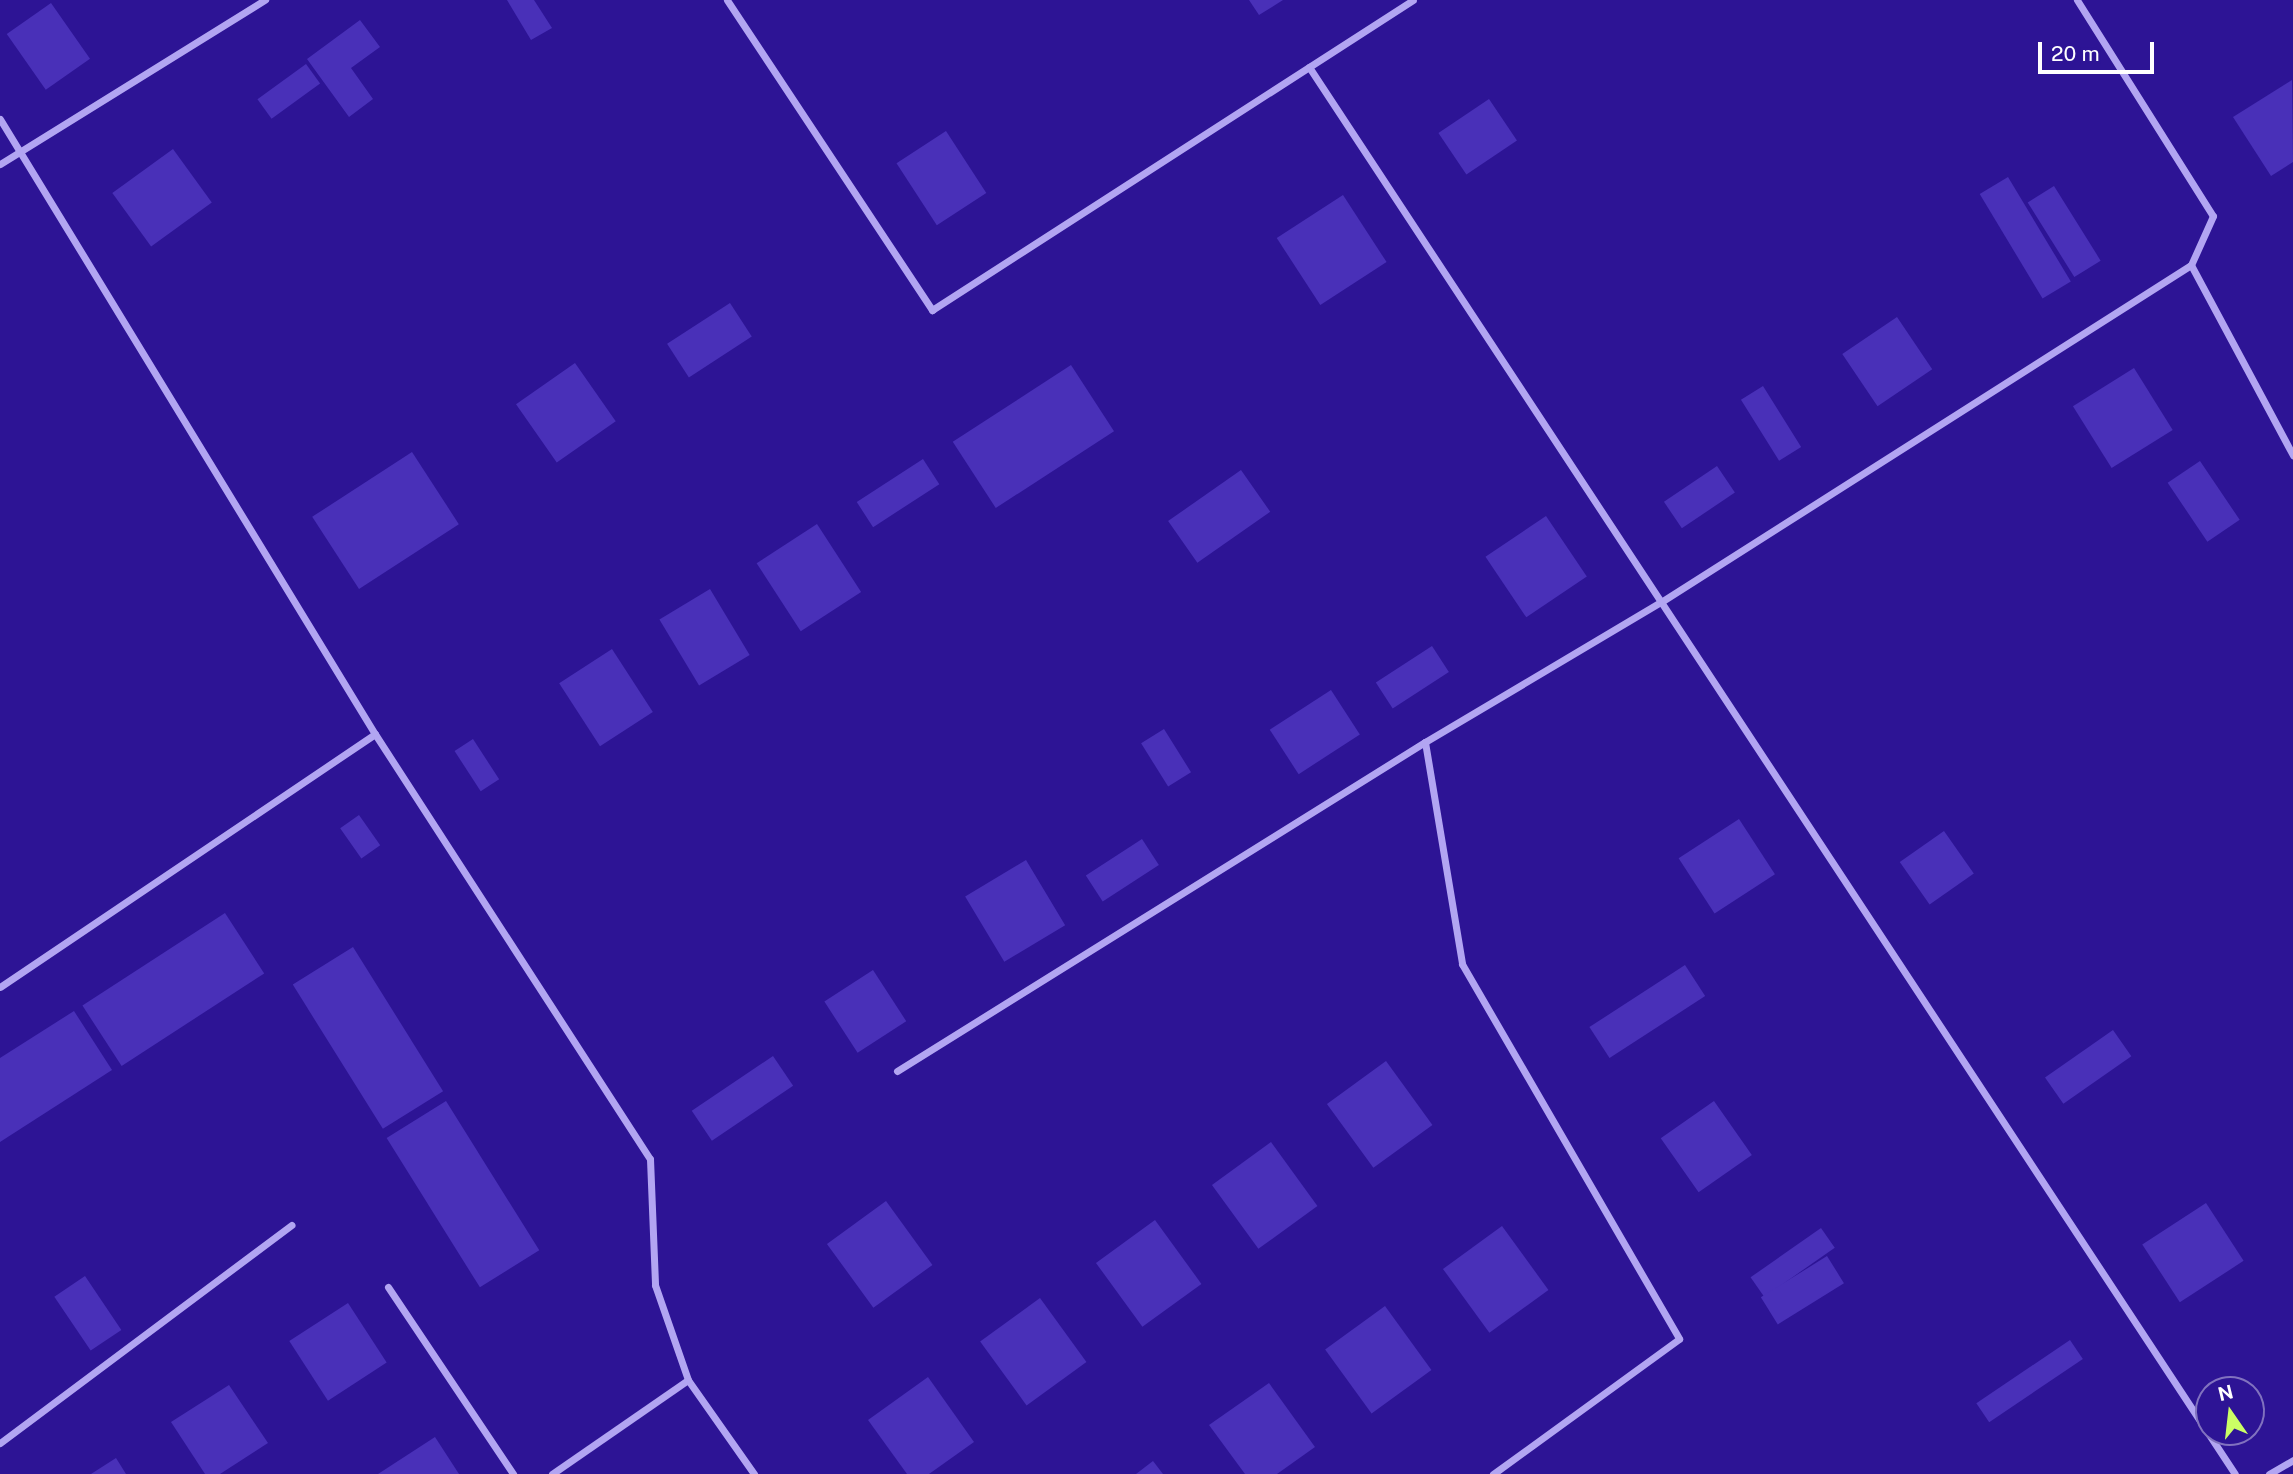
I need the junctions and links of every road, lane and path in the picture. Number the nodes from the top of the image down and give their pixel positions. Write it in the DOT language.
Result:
graph roads {
  1 [pos="265,0"];
  2 [pos="727,0"];
  3 [pos="1413,0"];
  4 [pos="2077,0"];
  5 [pos="1310,67"];
  6 [pos="0,119"];
  7 [pos="20,152"];
  8 [pos="0,164"];
  9 [pos="2191,265"];
  10 [pos="2293,455"];
  11 [pos="1661,602"];
  12 [pos="376,734"];
  13 [pos="1426,742"];
  14 [pos="0,987"];
  15 [pos="897,1071"];
  16 [pos="291,1225"];
  17 [pos="388,1287"];
  18 [pos="688,1380"];
  19 [pos="0,1443"];
  20 [pos="2293,1460"];
  21 [pos="513,1474"];
  22 [pos="552,1474"];
  23 [pos="754,1474"];
  24 [pos="1493,1474"];
  25 [pos="2235,1474"];
  26 [pos="2269,1474"];
  1 -- 7 [label="street"];
  2 -- 5 [label="street"];
  3 -- 5 [label="street"];
  4 -- 9 [label="street"];
  5 -- 11 [label="street"];
  6 -- 7 [label="street"];
  7 -- 8 [label="street"];
  7 -- 12 [label="street"];
  9 -- 10 [label="street"];
  9 -- 11 [label="street"];
  11 -- 13 [label="street"];
  11 -- 25 [label="street"];
  12 -- 14 [label="street"];
  12 -- 18 [label="street"];
  13 -- 15 [label="street"];
  13 -- 24 [label="street"];
  16 -- 19 [label="street"];
  17 -- 21 [label="street"];
  18 -- 22 [label="street"];
  18 -- 23 [label="street"];
  20 -- 26 [label="street"];
}
